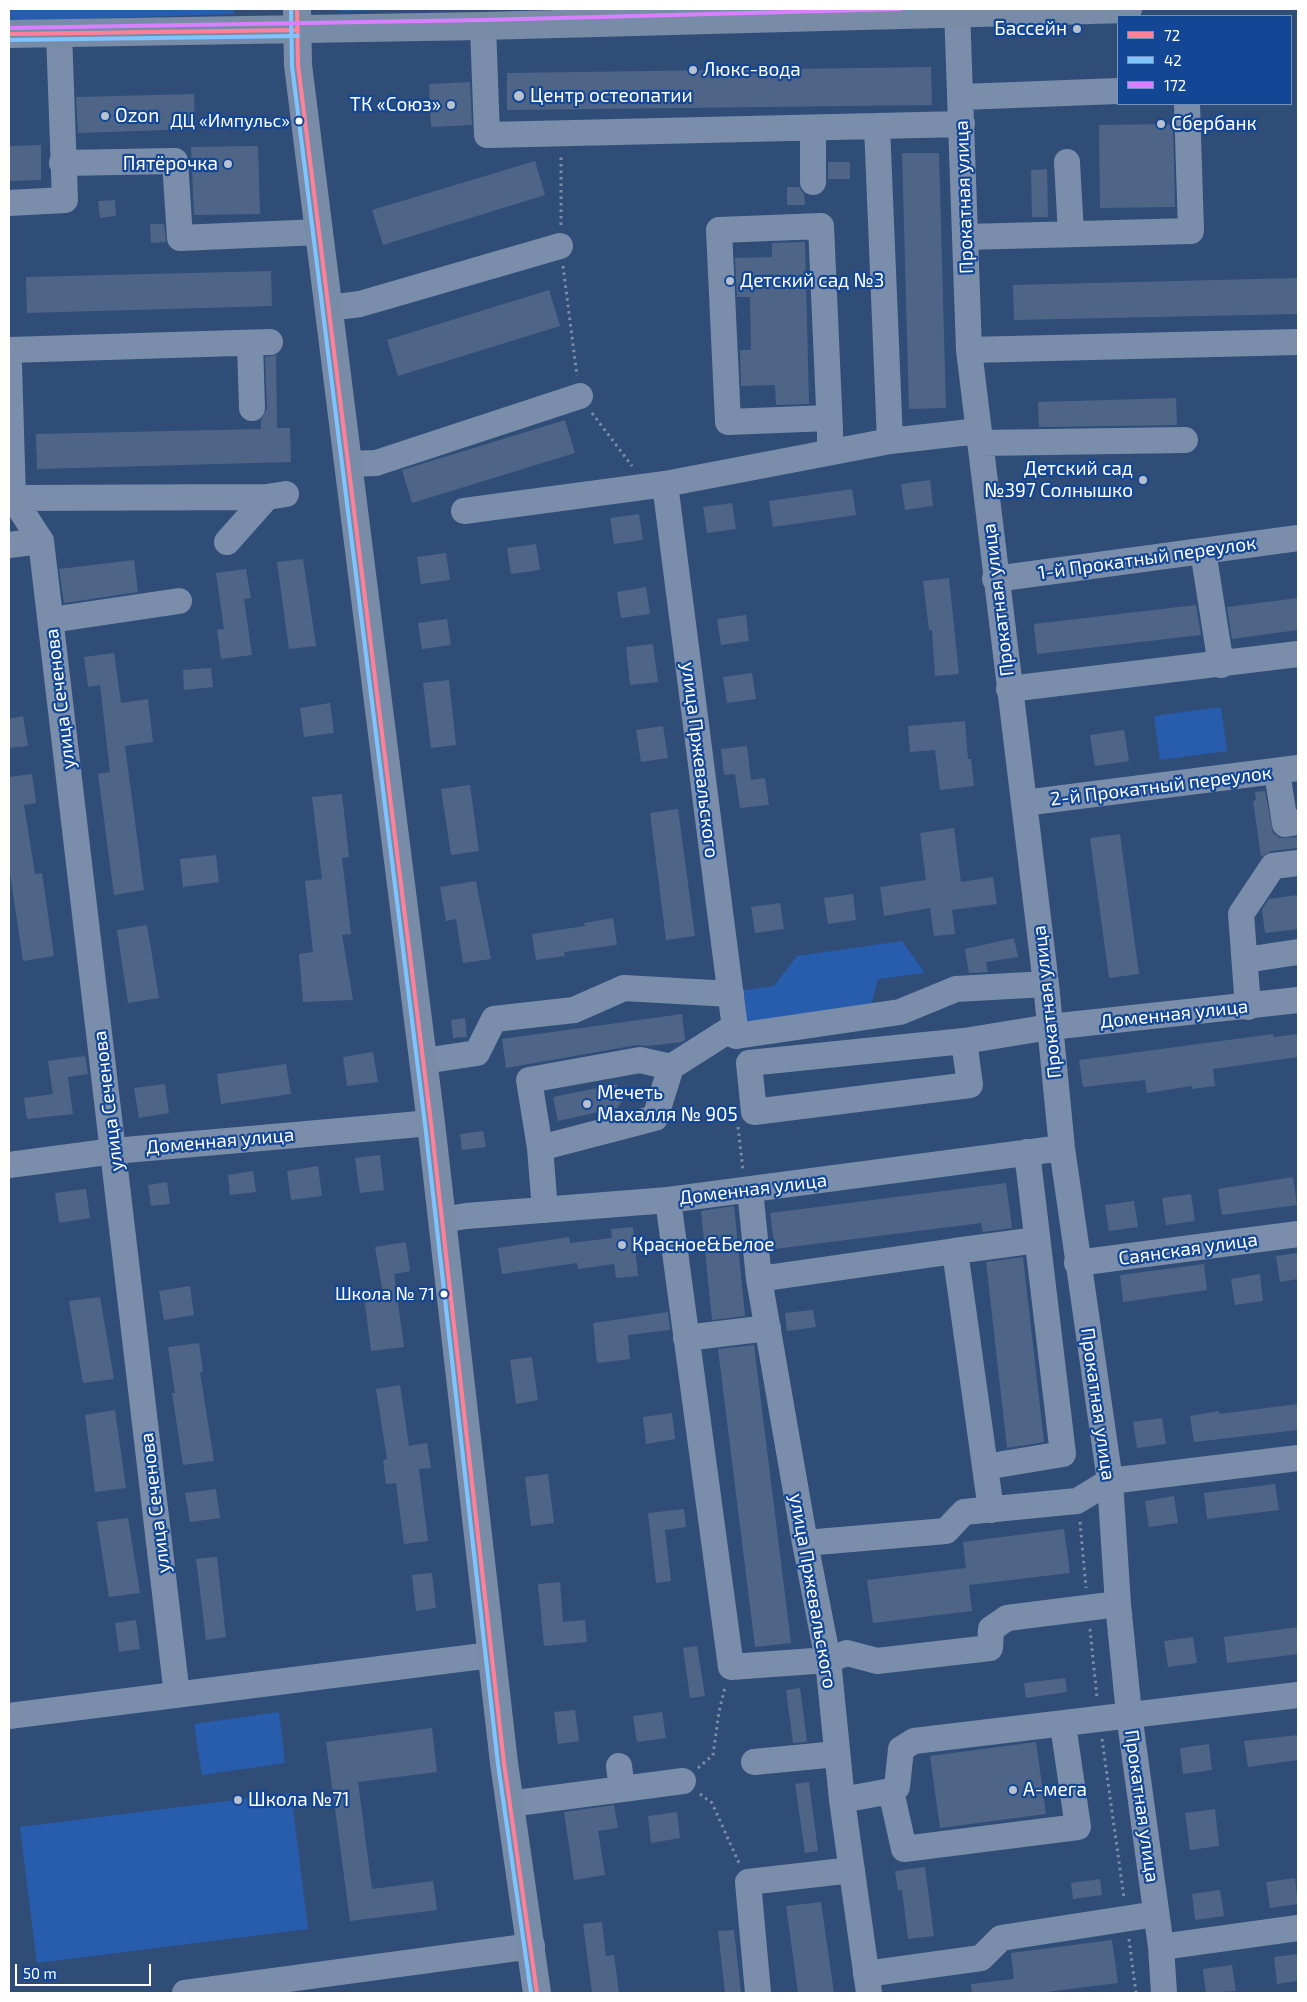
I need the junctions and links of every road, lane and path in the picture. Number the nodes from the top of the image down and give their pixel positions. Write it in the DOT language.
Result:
graph roads {
  1 [pos="1128,9"];
  2 [pos="957,11"];
  3 [pos="298,19"];
  4 [pos="483,26"];
  5 [pos="59,33"];
  6 [pos="9,34"];
  7 [pos="1117,91"];
  8 [pos="962,97"];
  9 [pos="1187,105"];
  10 [pos="962,124"];
  11 [pos="877,126"];
  12 [pos="812,128"];
  13 [pos="561,134"];
  14 [pos="1067,162"];
  15 [pos="62,163"];
  16 [pos="813,182"];
  17 [pos="9,203"];
  18 [pos="320,232"];
  19 [pos="1071,234"];
  20 [pos="966,237"];
  21 [pos="560,246"];
  22 [pos="329,308"];
  23 [pos="1298,342"];
  24 [pos="9,350"];
  25 [pos="969,350"];
  26 [pos="9,379"];
  27 [pos="580,396"];
  28 [pos="252,408"];
  29 [pos="829,418"];
  30 [pos="980,437"];
  31 [pos="1185,440"];
  32 [pos="890,441"];
  33 [pos="830,452"];
  34 [pos="349,464"];
  35 [pos="656,486"];
  36 [pos="13,498"];
  37 [pos="464,512"];
  38 [pos="1298,538"];
  39 [pos="41,540"];
  40 [pos="227,542"];
  41 [pos="9,545"];
  42 [pos="1203,551"];
  43 [pos="995,579"];
  44 [pos="178,601"];
  45 [pos="51,620"];
  46 [pos="1298,654"];
  47 [pos="1221,665"];
  48 [pos="1009,689"];
  49 [pos="1288,770"];
  50 [pos="1024,803"];
  51 [pos="1298,822"];
  52 [pos="1298,864"];
  53 [pos="1298,952"];
  54 [pos="1244,960"];
  55 [pos="1046,984"];
  56 [pos="731,994"];
  57 [pos="1298,1000"];
  58 [pos="1248,1007"];
  59 [pos="1050,1027"];
  60 [pos="736,1036"];
  61 [pos="964,1041"];
  62 [pos="424,1061"];
  63 [pos="671,1067"];
  64 [pos="432,1122"];
  65 [pos="540,1148"];
  66 [pos="1062,1148"];
  67 [pos="114,1151"];
  68 [pos="1027,1152"];
  69 [pos="9,1165"];
  70 [pos="750,1190"];
  71 [pos="668,1200"];
  72 [pos="545,1210"];
  73 [pos="442,1220"];
  74 [pos="1298,1234"];
  75 [pos="1037,1240"];
  76 [pos="955,1252"];
  77 [pos="1077,1263"];
  78 [pos="759,1279"];
  79 [pos="768,1328"];
  80 [pos="686,1338"];
  81 [pos="1298,1458"];
  82 [pos="985,1467"];
  83 [pos="1110,1481"];
  84 [pos="1077,1500"];
  85 [pos="991,1510"];
  86 [pos="805,1543"];
  87 [pos="1118,1604"];
  88 [pos="1088,1608"];
  89 [pos="492,1655"];
  90 [pos="828,1660"];
  91 [pos="731,1667"];
  92 [pos="177,1695"];
  93 [pos="1298,1695"];
  94 [pos="1129,1714"];
  95 [pos="9,1716"];
  96 [pos="1100,1721"];
  97 [pos="1063,1725"];
  98 [pos="837,1754"];
  99 [pos="754,1762"];
  100 [pos="683,1781"];
  101 [pos="891,1791"];
  102 [pos="842,1800"];
  103 [pos="509,1804"];
  104 [pos="852,1870"];
  105 [pos="748,1882"];
  106 [pos="1156,1914"];
  107 [pos="1127,1918"];
  108 [pos="1298,1928"];
  109 [pos="532,1946"];
  110 [pos="1161,1947"];
  111 [pos="868,1984"];
  112 [pos="218,1991"];
  113 [pos="185,1993"];
  114 [pos="537,1993"];
  115 [pos="758,1993"];
  116 [pos="1136,1993"];
  117 [pos="1164,1993"];
  1 -- 2 [label="main road"];
  2 -- 4 [label="main road"];
  2 -- 8 [label="street, Прокатная улица"];
  3 -- 4 [label="main road"];
  3 -- 5 [label="main road"];
  3 -- 18 [label="main road"];
  4 -- 13 [label="street"];
  5 -- 6 [label="main road"];
  5 -- 15 [label="street"];
  7 -- 8 [label="street"];
  8 -- 10 [label="street, Прокатная улица"];
  9 -- 19 [label="street"];
  10 -- 11 [label="street"];
  10 -- 20 [label="street, Прокатная улица"];
  11 -- 12 [label="street"];
  11 -- 32 [label="street"];
  12 -- 13 [label="street"];
  12 -- 16 [label="street"];
  13 -- 21 [label="path"];
  14 -- 19 [label="street"];
  15 -- 17 [label="street"];
  15 -- 18 [label="street"];
  18 -- 22 [label="main road"];
  19 -- 20 [label="street"];
  20 -- 25 [label="street, Прокатная улица"];
  21 -- 22 [label="street"];
  21 -- 27 [label="path"];
  22 -- 34 [label="main road"];
  23 -- 25 [label="street"];
  24 -- 28 [label="street"];
  25 -- 30 [label="street, Прокатная улица"];
  26 -- 36 [label="street"];
  27 -- 34 [label="street"];
  27 -- 35 [label="path"];
  29 -- 29 [label="street"];
  29 -- 33 [label="street"];
  30 -- 31 [label="street"];
  30 -- 32 [label="street"];
  30 -- 43 [label="street, Прокатная улица"];
  32 -- 33 [label="street"];
  33 -- 35 [label="street"];
  34 -- 62 [label="main road"];
  35 -- 37 [label="street"];
  35 -- 56 [label="street, улица Пржевальского"];
  36 -- 39 [label="street"];
  36 -- 40 [label="street"];
  38 -- 42 [label="street, 1-й Прокатный переулок"];
  39 -- 41 [label="street"];
  39 -- 45 [label="street, улица Сеченова"];
  42 -- 43 [label="street, 1-й Прокатный переулок"];
  42 -- 47 [label="street"];
  43 -- 48 [label="street, Прокатная улица"];
  44 -- 45 [label="street"];
  45 -- 67 [label="street, улица Сеченова"];
  46 -- 47 [label="street"];
  47 -- 48 [label="street"];
  48 -- 50 [label="street, Прокатная улица"];
  49 -- 50 [label="street, 2-й Прокатный переулок"];
  49 -- 51 [label="street"];
  50 -- 55 [label="street, Прокатная улица"];
  52 -- 54 [label="street"];
  53 -- 54 [label="street"];
  54 -- 58 [label="street"];
  55 -- 59 [label="street, Прокатная улица"];
  55 -- 60 [label="street"];
  56 -- 60 [label="street, улица Пржевальского"];
  56 -- 62 [label="street"];
  57 -- 58 [label="street, Доменная улица"];
  58 -- 59 [label="street, Доменная улица"];
  59 -- 61 [label="street, Доменная улица"];
  59 -- 66 [label="street, Прокатная улица"];
  60 -- 63 [label="street"];
  61 -- 61 [label="street, Доменная улица"];
  62 -- 64 [label="main road"];
  63 -- 65 [label="street"];
  63 -- 65 [label="street"];
  64 -- 67 [label="street, Доменная улица"];
  64 -- 73 [label="main road"];
  65 -- 72 [label="street"];
  66 -- 68 [label="street, Доменная улица"];
  66 -- 77 [label="street, Прокатная улица"];
  67 -- 69 [label="street, Доменная улица"];
  67 -- 92 [label="street, улица Сеченова"];
  68 -- 70 [label="street, Доменная улица"];
  68 -- 75 [label="street"];
  70 -- 71 [label="street, Доменная улица"];
  70 -- 78 [label="street, улица Пржевальского"];
  71 -- 72 [label="street, Доменная улица"];
  71 -- 80 [label="street"];
  72 -- 73 [label="street, Доменная улица"];
  73 -- 89 [label="main road"];
  74 -- 77 [label="street, Саянская улица"];
  75 -- 76 [label="street"];
  75 -- 82 [label="street"];
  76 -- 78 [label="street"];
  76 -- 82 [label="street"];
  77 -- 83 [label="street, Прокатная улица"];
  78 -- 79 [label="street, улица Пржевальского"];
  79 -- 80 [label="street"];
  79 -- 86 [label="street, улица Пржевальского"];
  80 -- 91 [label="street"];
  81 -- 83 [label="street"];
  82 -- 85 [label="street"];
  83 -- 84 [label="street"];
  83 -- 87 [label="street, Прокатная улица"];
  84 -- 85 [label="street"];
  84 -- 88 [label="path"];
  85 -- 86 [label="street"];
  86 -- 90 [label="street, улица Пржевальского"];
  87 -- 88 [label="street"];
  87 -- 94 [label="street, Прокатная улица"];
  88 -- 90 [label="street"];
  88 -- 96 [label="path"];
  89 -- 92 [label="street"];
  89 -- 103 [label="main road"];
  90 -- 91 [label="street"];
  90 -- 98 [label="street, улица Пржевальского"];
  91 -- 100 [label="path"];
  92 -- 95 [label="street"];
  93 -- 94 [label="street"];
  94 -- 96 [label="street"];
  94 -- 106 [label="street, Прокатная улица"];
  96 -- 97 [label="street"];
  96 -- 107 [label="path"];
  97 -- 101 [label="street"];
  97 -- 101 [label="street"];
  98 -- 99 [label="street"];
  98 -- 102 [label="street, улица Пржевальского"];
  100 -- 103 [label="street"];
  100 -- 105 [label="path"];
  101 -- 102 [label="street"];
  102 -- 104 [label="street, улица Пржевальского"];
  103 -- 109 [label="main road"];
  104 -- 105 [label="street"];
  104 -- 111 [label="street, улица Пржевальского"];
  105 -- 115 [label="street"];
  106 -- 107 [label="street"];
  106 -- 110 [label="street, Прокатная улица"];
  107 -- 111 [label="street"];
  107 -- 116 [label="path"];
  108 -- 110 [label="street"];
  109 -- 112 [label="street"];
  109 -- 114 [label="main road"];
  110 -- 117 [label="street, Прокатная улица"];
  112 -- 113 [label="street"];
}
